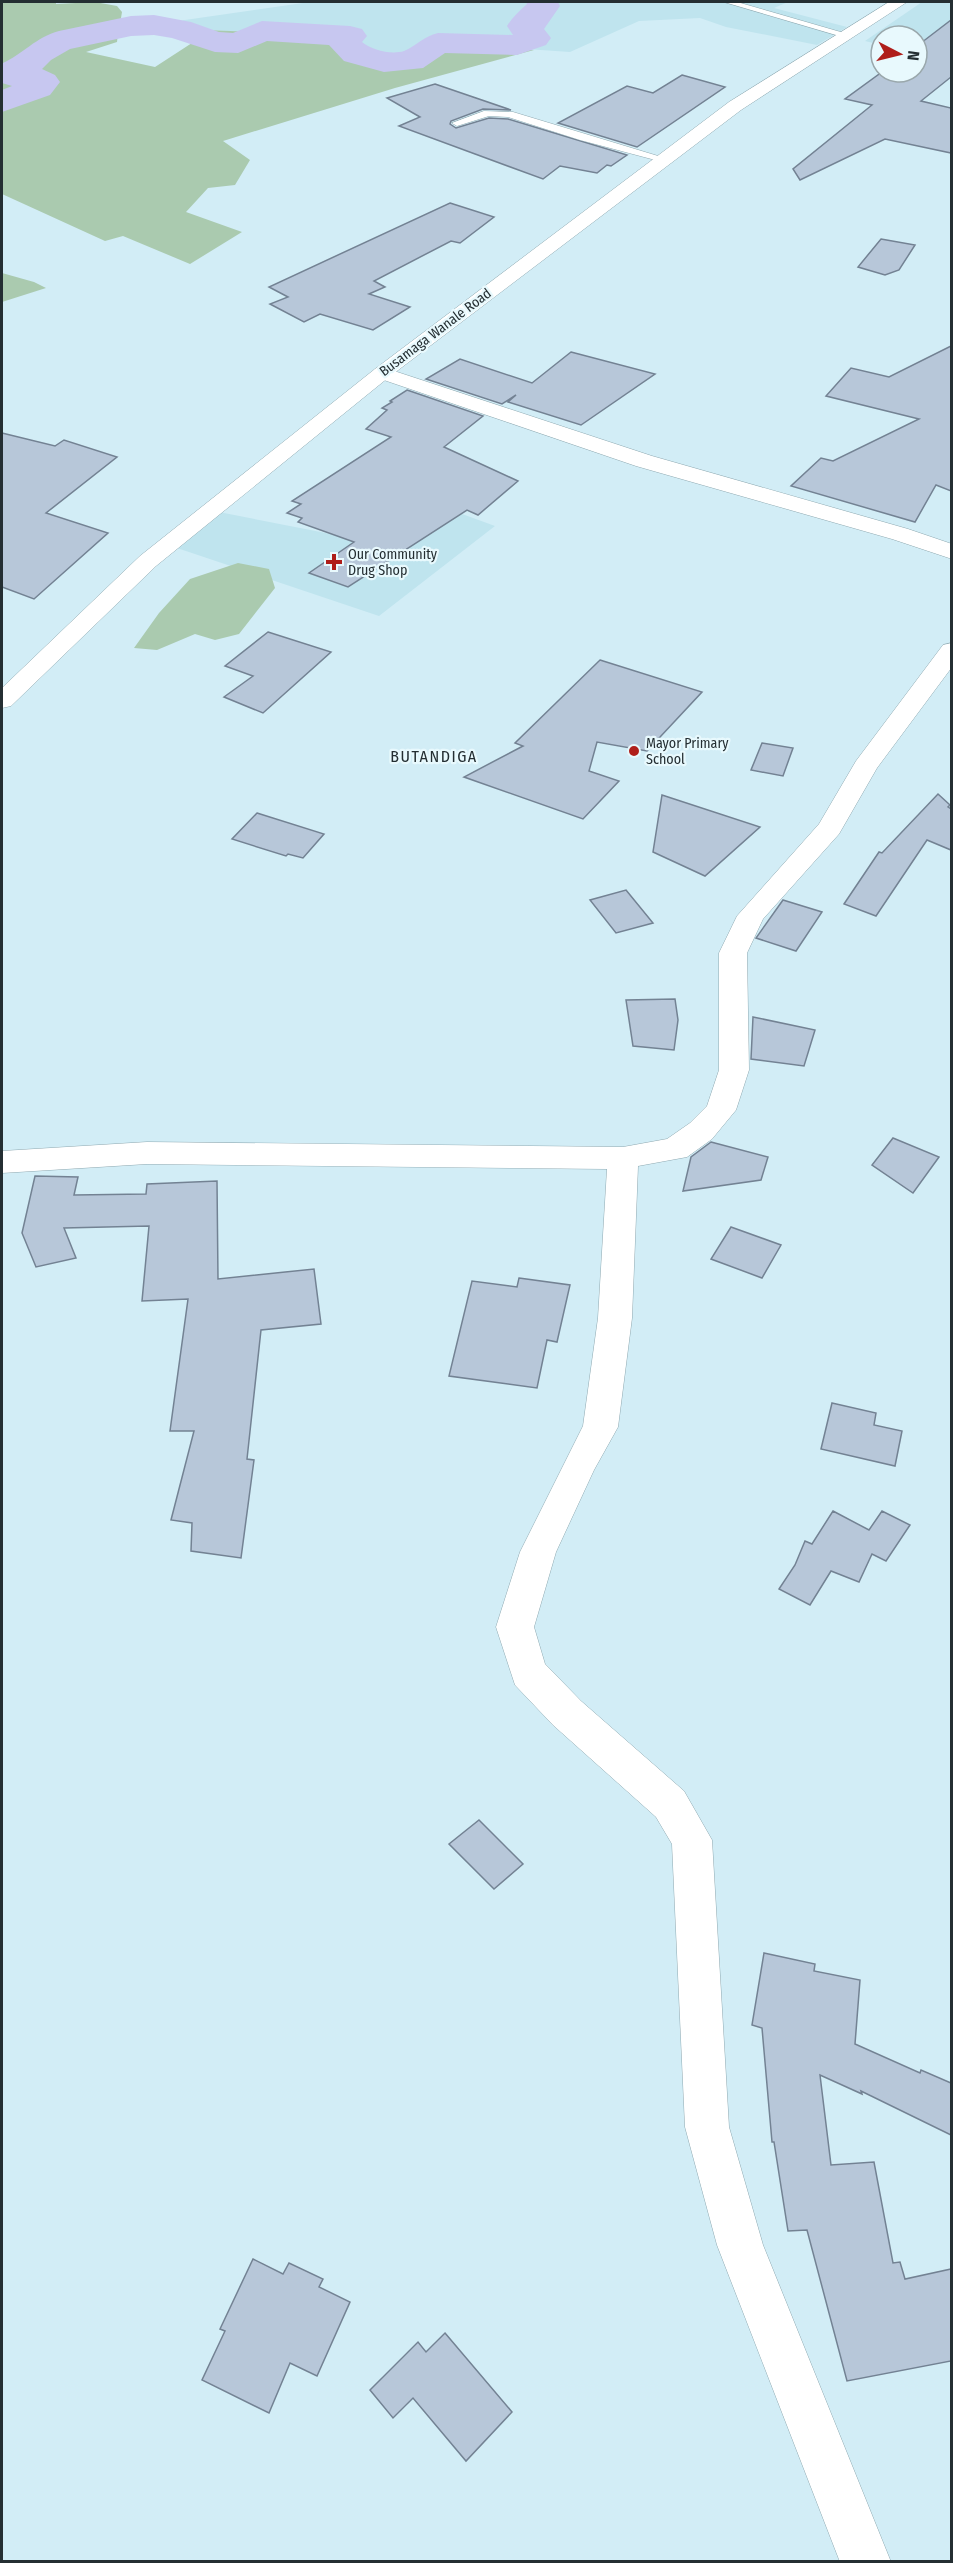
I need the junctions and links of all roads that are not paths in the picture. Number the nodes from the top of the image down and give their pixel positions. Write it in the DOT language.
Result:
graph roads {
  1 [pos="729,2"];
  2 [pos="899,2"];
  3 [pos="846,35"];
  4 [pos="457,123"];
  5 [pos="663,159"];
  6 [pos="382,373"];
  7 [pos="951,552"];
  8 [pos="951,650"];
  9 [pos="2,701"];
  10 [pos="622,1158"];
  11 [pos="2,1162"];
  12 [pos="866,2562"];
  1 -- 3 [label="lane"];
  2 -- 3 [label="street, Busamaga Wanale Road"];
  3 -- 5 [label="street, Busamaga Wanale Road"];
  4 -- 5 [label="lane"];
  5 -- 6 [label="street, Busamaga Wanale Road"];
  6 -- 7 [label="street"];
  6 -- 9 [label="street, Busamaga Wanale Road"];
  8 -- 10 [label="street"];
  10 -- 11 [label="street"];
  10 -- 12 [label="street"];
}
